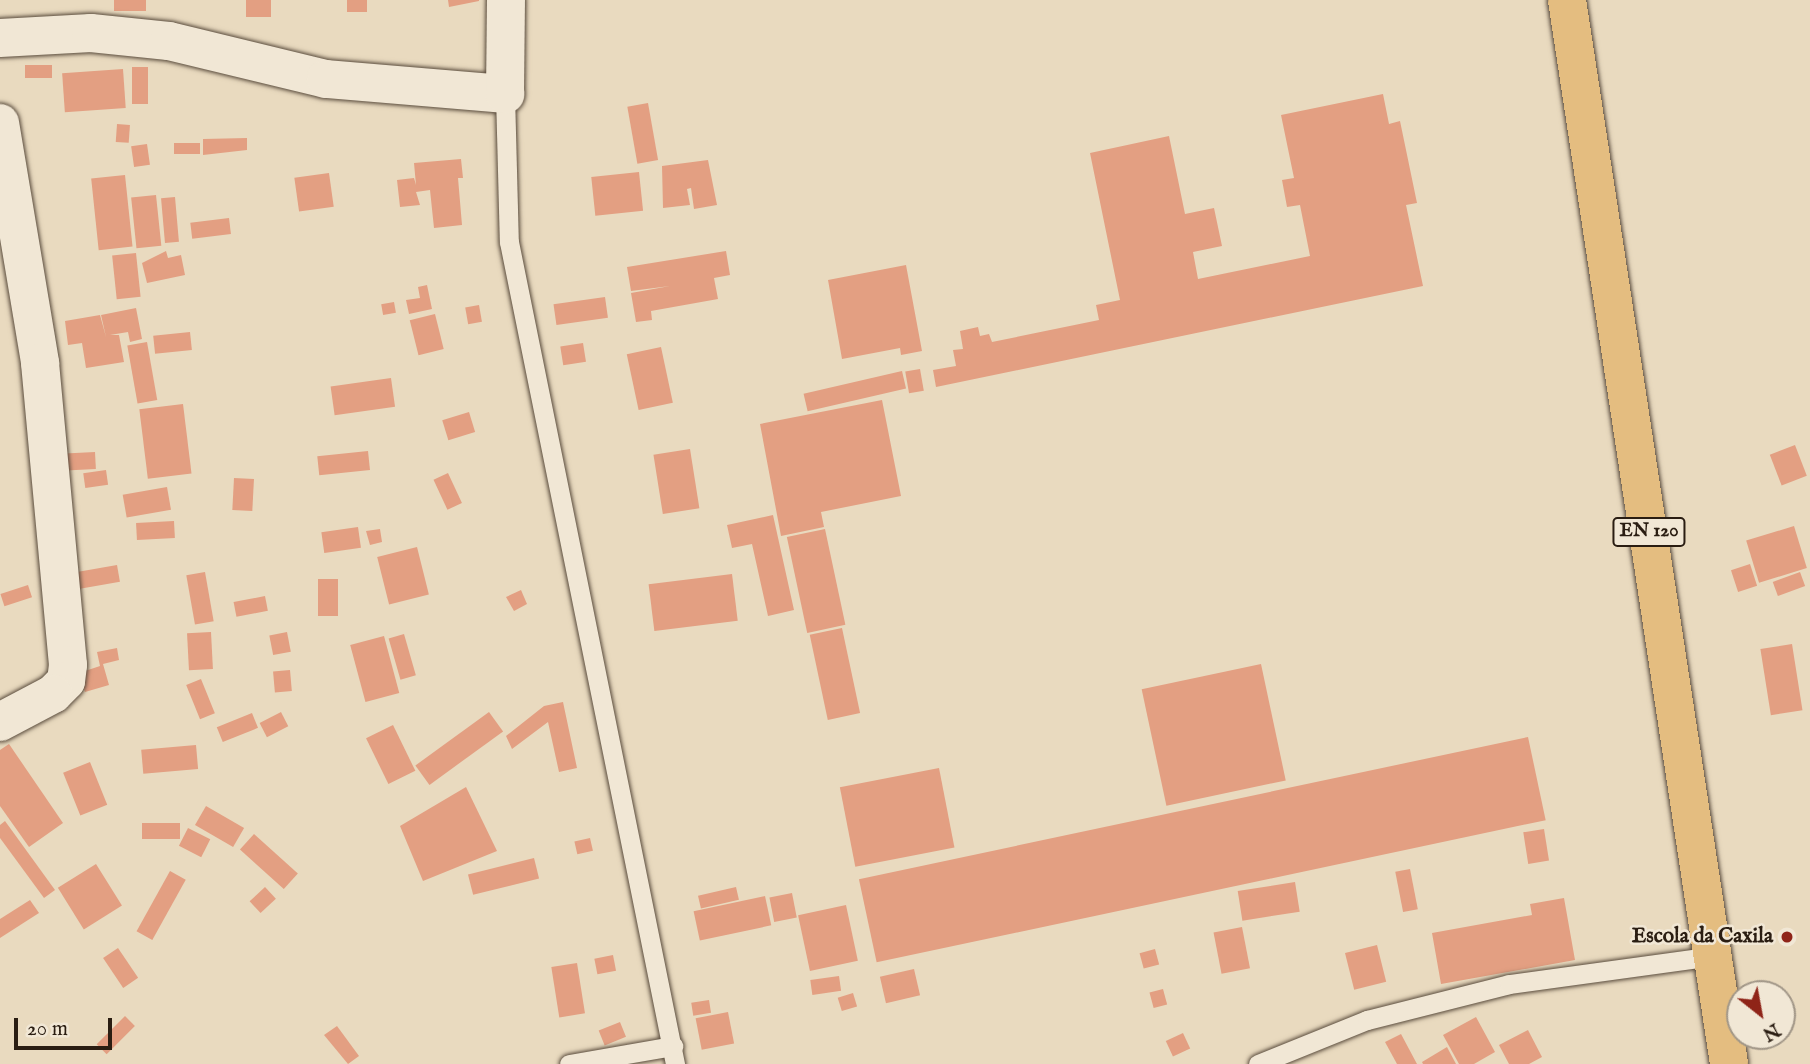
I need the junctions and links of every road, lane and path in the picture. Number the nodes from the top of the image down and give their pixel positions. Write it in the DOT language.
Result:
graph roads {
  1 [pos="506,0"];
  2 [pos="1567,0"];
  3 [pos="0,38"];
  4 [pos="505,94"];
  5 [pos="0,123"];
  6 [pos="0,722"];
  7 [pos="1714,956"];
  8 [pos="674,1055"];
  9 [pos="569,1064"];
  10 [pos="1258,1064"];
  11 [pos="1729,1064"];
  1 -- 4 [label="street"];
  2 -- 7 [label="main road, EN 120"];
  3 -- 4 [label="street"];
  4 -- 8 [label="lane"];
  5 -- 6 [label="street"];
  7 -- 10 [label="lane"];
  7 -- 11 [label="main road, EN 120"];
  8 -- 9 [label="lane"];
}
